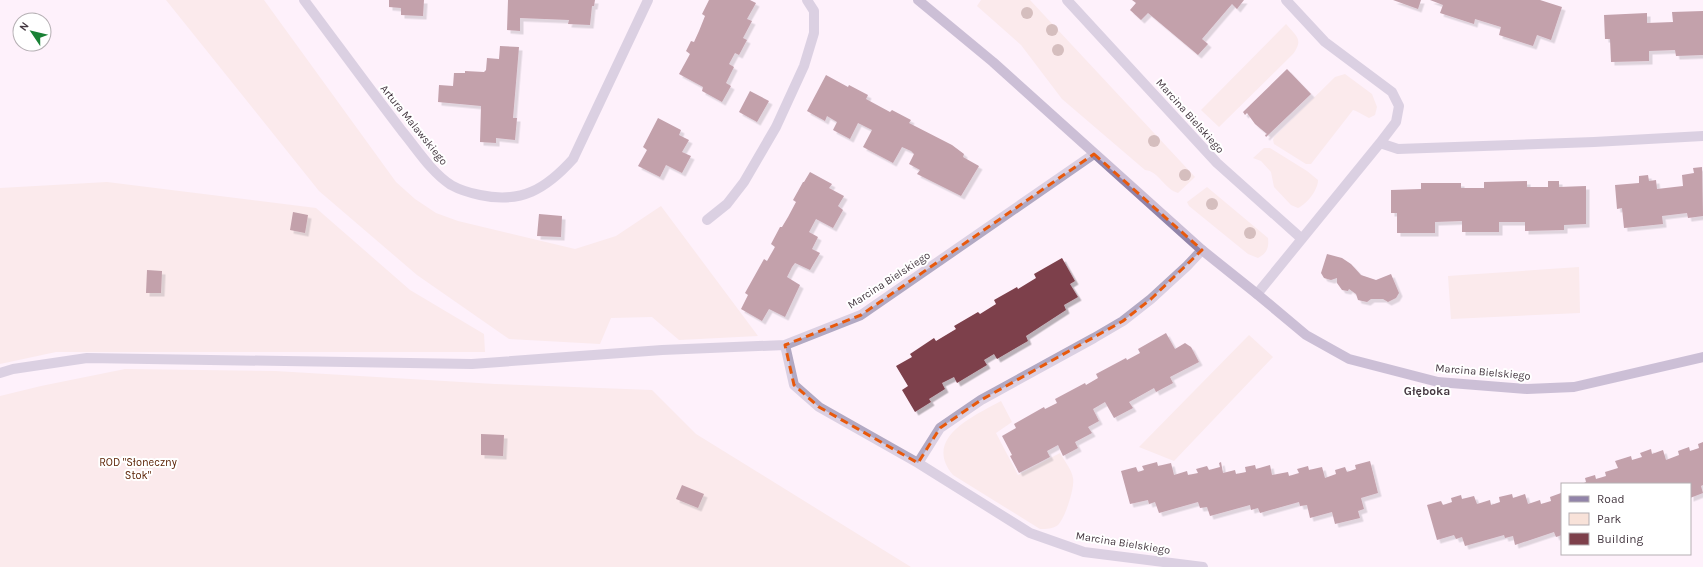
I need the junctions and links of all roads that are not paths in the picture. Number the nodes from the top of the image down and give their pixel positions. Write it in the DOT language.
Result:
graph roads {
  1 [pos="304,0"];
  2 [pos="648,0"];
  3 [pos="807,0"];
  4 [pos="918,0"];
  5 [pos="1068,0"];
  6 [pos="1286,0"];
  7 [pos="1703,136"];
  8 [pos="1380,143"];
  9 [pos="1094,154"];
  10 [pos="707,220"];
  11 [pos="1302,240"];
  12 [pos="1202,250"];
  13 [pos="1257,294"];
  14 [pos="785,345"];
  15 [pos="1703,357"];
  16 [pos="0,373"];
  17 [pos="918,463"];
  18 [pos="1203,567"];
  1 -- 2 [label="street, Artura Malawskiego"];
  3 -- 10 [label="street"];
  4 -- 9 [label="street, Marcina Bielskiego"];
  5 -- 11 [label="street, Marcina Bielskiego"];
  6 -- 8 [label="street"];
  7 -- 8 [label="street"];
  8 -- 11 [label="street"];
  9 -- 12 [label="street, Marcina Bielskiego"];
  9 -- 14 [label="street, Marcina Bielskiego"];
  11 -- 13 [label="street"];
  12 -- 13 [label="street, Marcina Bielskiego"];
  12 -- 17 [label="street"];
  13 -- 15 [label="street, Marcina Bielskiego"];
  14 -- 16 [label="street"];
  14 -- 17 [label="street, Marcina Bielskiego"];
  17 -- 18 [label="street, Marcina Bielskiego"];
}
